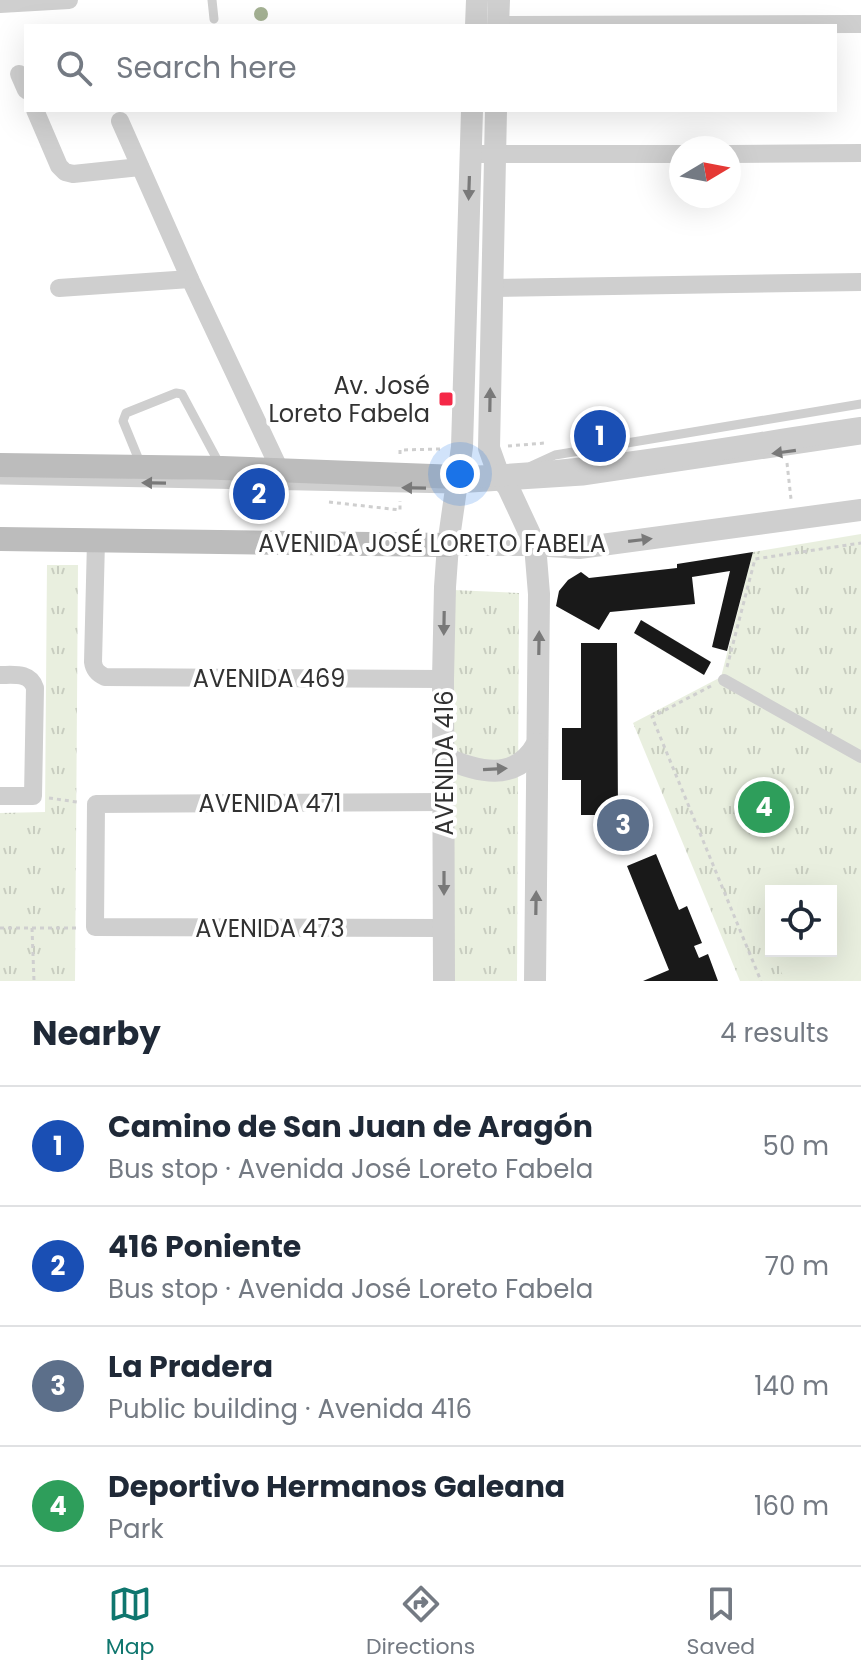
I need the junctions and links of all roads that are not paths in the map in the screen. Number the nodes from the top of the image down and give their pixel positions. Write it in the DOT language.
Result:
graph roads {
  1 [pos="69,0"];
  2 [pos="212,0"];
  3 [pos="477,0"];
  4 [pos="499,0"];
  5 [pos="0,4"];
  6 [pos="214,19"];
  7 [pos="476,24"];
  8 [pos="498,24"];
  9 [pos="837,24"];
  10 [pos="861,24"];
  11 [pos="36,112"];
  12 [pos="472,112"];
  13 [pos="496,112"];
  14 [pos="120,121"];
  15 [pos="861,153"];
  16 [pos="471,154"];
  17 [pos="669,154"];
  18 [pos="741,154"];
  19 [pos="496,155"];
  20 [pos="140,167"];
  21 [pos="492,251"];
  22 [pos="467,252"];
  23 [pos="190,279"];
  24 [pos="861,282"];
  25 [pos="59,288"];
  26 [pos="492,288"];
  27 [pos="465,328"];
  28 [pos="492,328"];
  29 [pos="861,404"];
  30 [pos="861,428"];
  31 [pos="861,440"];
  32 [pos="0,465"];
  33 [pos="142,467"];
  34 [pos="222,468"];
  35 [pos="280,470"];
  36 [pos="506,479"];
  37 [pos="0,480"];
  38 [pos="457,483"];
  39 [pos="861,510"];
  40 [pos="0,539"];
  41 [pos="96,541"];
  42 [pos="448,545"];
  43 [pos="535,545"];
  44 [pos="0,675"];
  45 [pos="443,679"];
  46 [pos="724,680"];
  47 [pos="537,744"];
  48 [pos="443,757"];
  49 [pos="861,757"];
  50 [pos="0,796"];
  51 [pos="444,802"];
  52 [pos="95,927"];
  53 [pos="444,928"];
  54 [pos="444,981"];
  55 [pos="535,981"];
  1 -- 5 [label="street"];
  2 -- 6 [label="lane"];
  3 -- 7 [label="street"];
  4 -- 8 [label="street"];
  9 -- 10 [label="street"];
  11 -- 20 [label="street"];
  12 -- 16 [label="street, AVENIDA 416"];
  13 -- 19 [label="street"];
  14 -- 20 [label="street"];
  15 -- 18 [label="street"];
  16 -- 19 [label="street"];
  16 -- 22 [label="street, AVENIDA 416, one-way"];
  17 -- 19 [label="street"];
  19 -- 21 [label="street"];
  20 -- 23 [label="street"];
  21 -- 22 [label="street"];
  21 -- 26 [label="street"];
  22 -- 27 [label="street, AVENIDA 416"];
  23 -- 25 [label="street"];
  23 -- 35 [label="street"];
  24 -- 26 [label="street"];
  26 -- 28 [label="street"];
  27 -- 28 [label="street"];
  27 -- 38 [label="street, AVENIDA 416"];
  36 -- 28 [label="street, one-way"];
  29 -- 36 [label="lane"];
  30 -- 36 [label="street"];
  31 -- 36 [label="lane, one-way"];
  32 -- 33 [label="main road"];
  33 -- 34 [label="main road"];
  33 -- 34 [label="lane"];
  34 -- 35 [label="main road"];
  35 -- 38 [label="main road"];
  36 -- 38 [label="street"];
  36 -- 43 [label="street"];
  38 -- 37 [label="lane, one-way"];
  38 -- 42 [label="street, AVENIDA 416"];
  43 -- 39 [label="street, AVENIDA JOSÉ LORETO FABELA, one-way"];
  40 -- 41 [label="main road, AVENIDA JOSÉ LORETO FABELA"];
  41 -- 42 [label="main road, AVENIDA JOSÉ LORETO FABELA"];
  41 -- 45 [label="street, AVENIDA 469"];
  42 -- 43 [label="street, AVENIDA JOSÉ LORETO FABELA"];
  42 -- 45 [label="street, AVENIDA 416, one-way"];
  47 -- 43 [label="street, one-way"];
  44 -- 50 [label="street"];
  45 -- 48 [label="street, AVENIDA 416"];
  46 -- 49 [label="street"];
  48 -- 47 [label="street, one-way"];
  55 -- 47 [label="street, one-way"];
  48 -- 51 [label="street, AVENIDA 416"];
  51 -- 52 [label="street, AVENIDA 471"];
  51 -- 53 [label="street, AVENIDA 416, one-way"];
  52 -- 53 [label="street, AVENIDA 473"];
  53 -- 54 [label="street, AVENIDA 416"];
}
